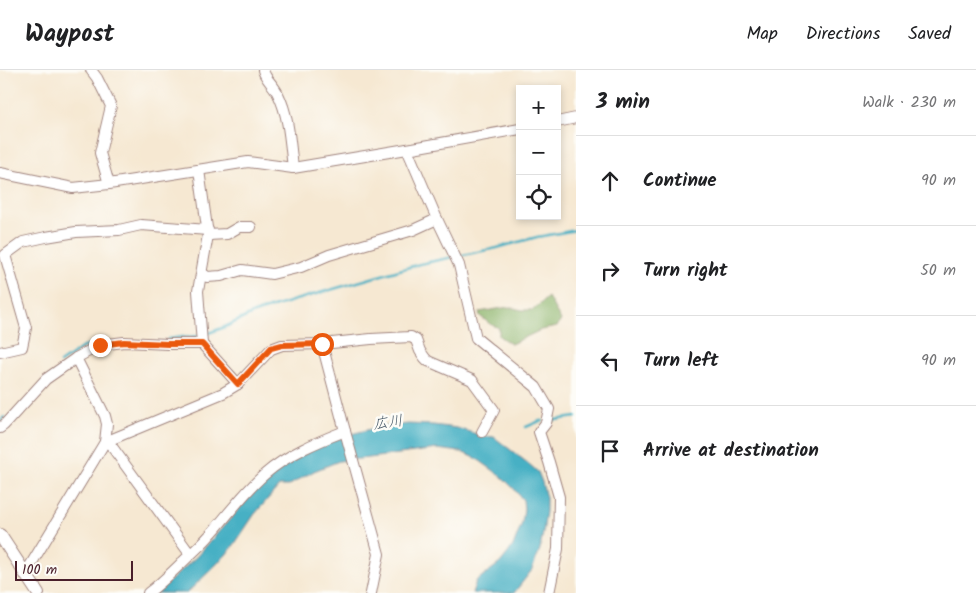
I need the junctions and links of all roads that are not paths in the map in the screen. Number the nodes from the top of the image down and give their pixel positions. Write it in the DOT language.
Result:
graph roads {
  1 [pos="90,70"];
  2 [pos="264,70"];
  3 [pos="576,118"];
  4 [pos="561,121"];
  5 [pos="516,130"];
  6 [pos="407,149"];
  7 [pos="293,168"];
  8 [pos="199,170"];
  9 [pos="0,173"];
  10 [pos="109,184"];
  11 [pos="437,219"];
  12 [pos="251,227"];
  13 [pos="208,233"];
  14 [pos="202,273"];
  15 [pos="202,344"];
  16 [pos="322,344"];
  17 [pos="0,352"];
  18 [pos="76,358"];
  19 [pos="238,384"];
  20 [pos="0,428"];
  21 [pos="482,432"];
  22 [pos="345,433"];
  23 [pos="106,441"];
  24 [pos="0,535"];
  25 [pos="190,554"];
  26 [pos="25,574"];
  27 [pos="35,591"];
  28 [pos="148,593"];
  29 [pos="371,593"];
  30 [pos="549,593"];
  1 -- 10 [label="street"];
  2 -- 7 [label="street"];
  3 -- 4 [label="street"];
  5 -- 6 [label="street"];
  6 -- 7 [label="street"];
  6 -- 11 [label="street"];
  7 -- 8 [label="street"];
  8 -- 10 [label="street"];
  8 -- 13 [label="street"];
  9 -- 10 [label="street"];
  11 -- 14 [label="street"];
  11 -- 30 [label="street"];
  12 -- 13 [label="street"];
  13 -- 14 [label="street"];
  13 -- 17 [label="street"];
  14 -- 15 [label="street"];
  15 -- 18 [label="street"];
  15 -- 19 [label="street"];
  16 -- 19 [label="street"];
  16 -- 21 [label="street"];
  16 -- 22 [label="street"];
  18 -- 20 [label="street"];
  18 -- 23 [label="street"];
  19 -- 23 [label="street"];
  22 -- 25 [label="street"];
  22 -- 29 [label="street"];
  23 -- 25 [label="street"];
  23 -- 26 [label="street"];
  24 -- 26 [label="main road"];
  25 -- 28 [label="street"];
  26 -- 27 [label="main road"];
}
